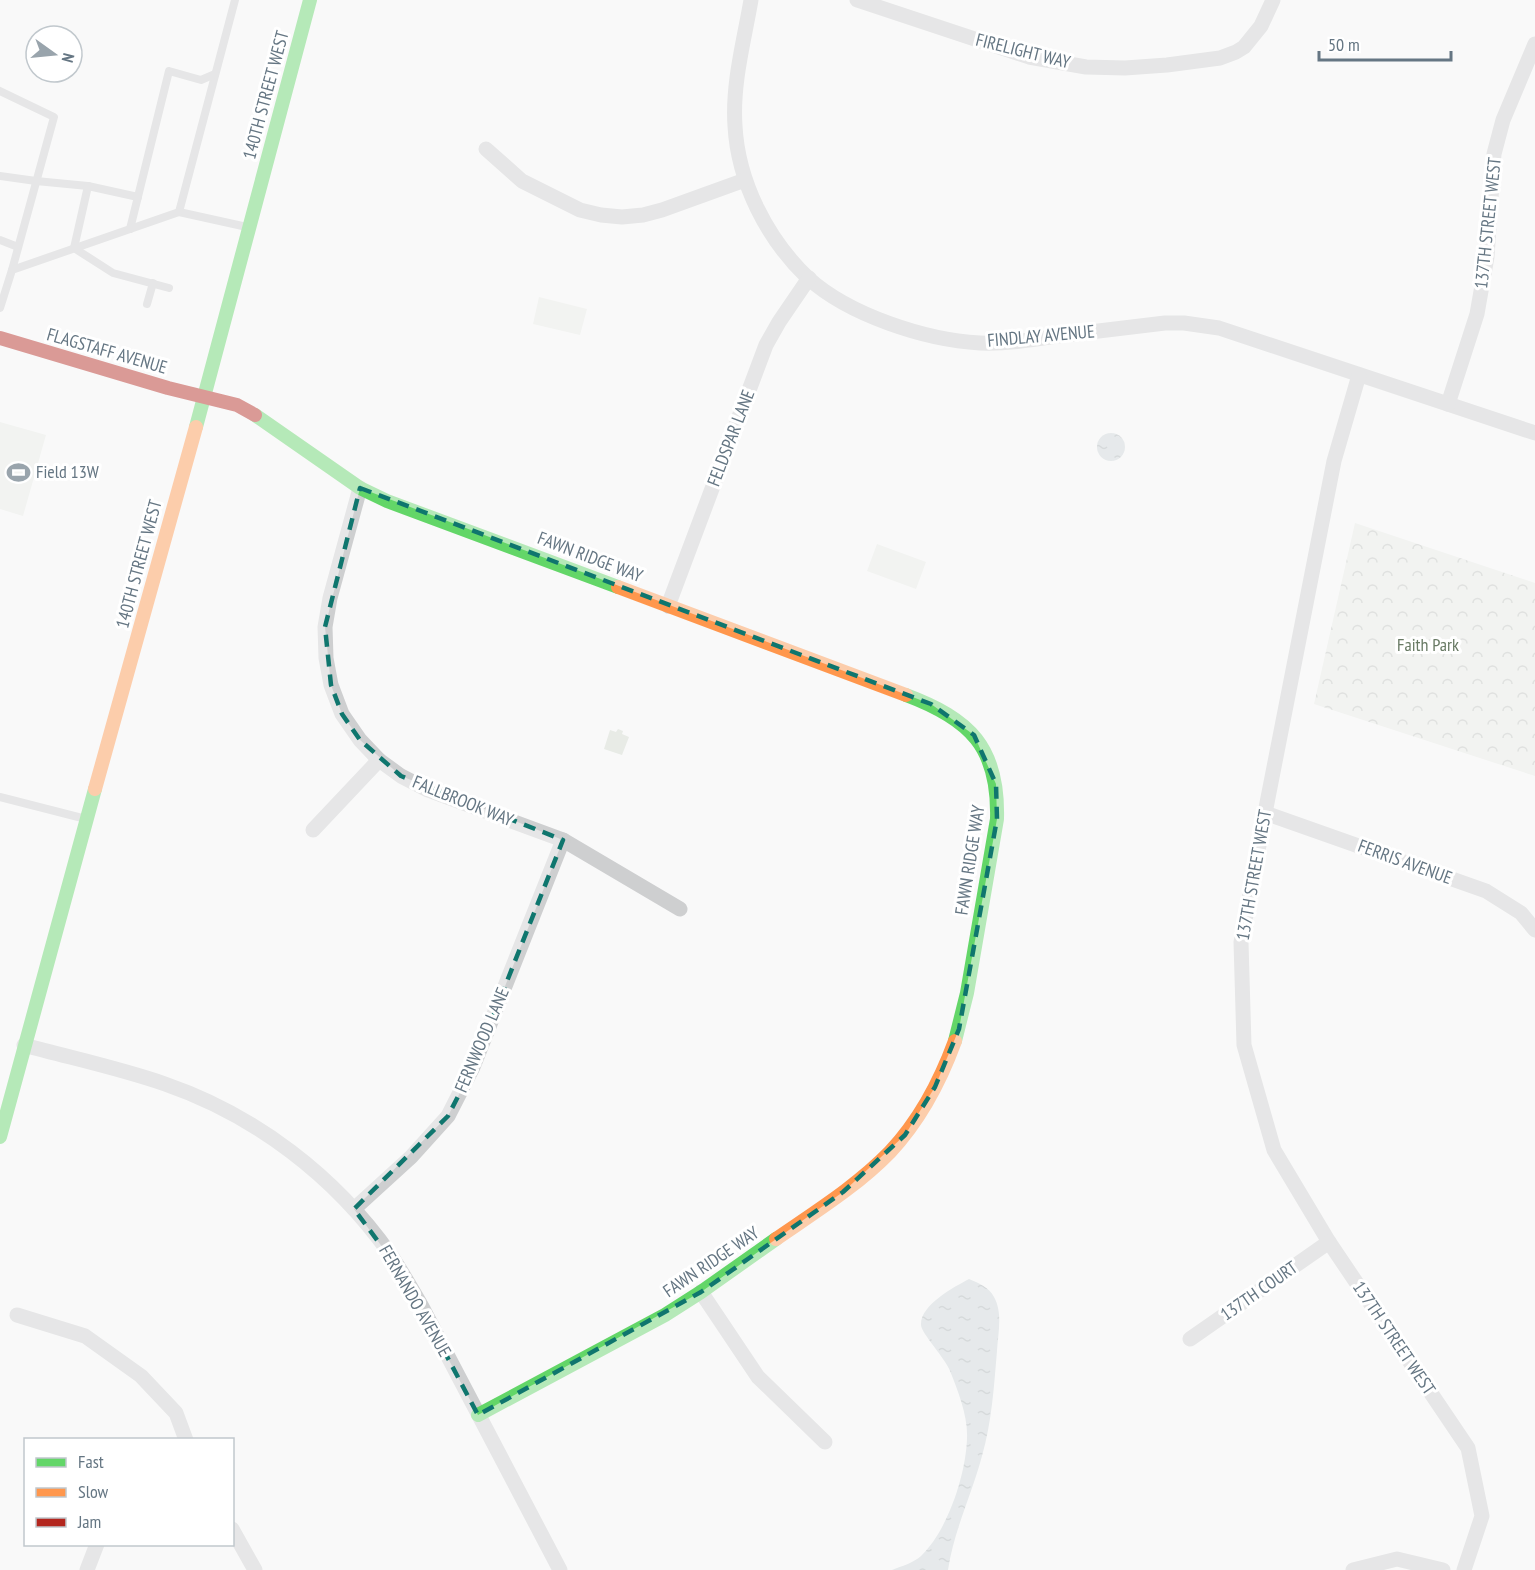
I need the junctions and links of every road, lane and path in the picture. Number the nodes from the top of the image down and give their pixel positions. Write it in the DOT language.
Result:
graph roads {
  1 [pos="235,0"];
  2 [pos="310,0"];
  3 [pos="751,0"];
  4 [pos="857,0"];
  5 [pos="1273,0"];
  6 [pos="1535,44"];
  7 [pos="215,74"];
  8 [pos="0,91"];
  9 [pos="486,149"];
  10 [pos="0,176"];
  11 [pos="745,180"];
  12 [pos="36,181"];
  13 [pos="88,186"];
  14 [pos="138,197"];
  15 [pos="179,212"];
  16 [pos="248,228"];
  17 [pos="129,229"];
  18 [pos="0,240"];
  19 [pos="18,247"];
  20 [pos="74,248"];
  21 [pos="12,270"];
  22 [pos="809,278"];
  23 [pos="153,283"];
  24 [pos="169,288"];
  25 [pos="147,304"];
  26 [pos="0,308"];
  27 [pos="0,338"];
  28 [pos="1359,375"];
  29 [pos="204,397"];
  30 [pos="1448,404"];
  31 [pos="1535,433"];
  32 [pos="360,488"];
  33 [pos="669,606"];
  34 [pos="379,760"];
  35 [pos="0,797"];
  36 [pos="1265,813"];
  37 [pos="87,820"];
  38 [pos="313,830"];
  39 [pos="563,840"];
  40 [pos="680,909"];
  41 [pos="1535,930"];
  42 [pos="24,1045"];
  43 [pos="0,1137"];
  44 [pos="354,1209"];
  45 [pos="1329,1242"];
  46 [pos="701,1292"];
  47 [pos="17,1315"];
  48 [pos="1190,1339"];
  49 [pos="478,1415"];
  50 [pos="185,1438"];
  51 [pos="825,1442"];
  52 [pos="234,1533"];
  53 [pos="97,1546"];
  54 [pos="87,1570"];
  55 [pos="255,1570"];
  56 [pos="560,1570"];
  57 [pos="1353,1570"];
  58 [pos="1443,1570"];
  59 [pos="1464,1570"];
  1 -- 7 [label="lane"];
  2 -- 16 [label="street, 140TH STREET WEST"];
  3 -- 11 [label="street, FINDLAY AVENUE"];
  4 -- 5 [label="street, FIRELIGHT WAY"];
  6 -- 30 [label="street, 137TH STREET WEST"];
  7 -- 14 [label="lane"];
  7 -- 15 [label="lane"];
  8 -- 12 [label="lane"];
  9 -- 11 [label="street"];
  10 -- 12 [label="lane"];
  11 -- 22 [label="street, FINDLAY AVENUE"];
  12 -- 13 [label="lane"];
  12 -- 19 [label="lane"];
  13 -- 14 [label="lane"];
  13 -- 20 [label="lane"];
  14 -- 17 [label="lane"];
  15 -- 16 [label="lane"];
  15 -- 17 [label="lane"];
  16 -- 29 [label="street, 140TH STREET WEST"];
  17 -- 20 [label="lane"];
  18 -- 19 [label="lane"];
  19 -- 21 [label="lane"];
  20 -- 21 [label="lane"];
  20 -- 23 [label="lane"];
  21 -- 26 [label="lane"];
  22 -- 28 [label="street, FINDLAY AVENUE"];
  22 -- 33 [label="street, FELDSPAR LANE"];
  23 -- 24 [label="lane"];
  23 -- 25 [label="lane"];
  27 -- 29 [label="street, FLAGSTAFF AVENUE"];
  28 -- 30 [label="street, FINDLAY AVENUE"];
  28 -- 36 [label="street, 137TH STREET WEST"];
  29 -- 32 [label="street, FAWN RIDGE WAY"];
  29 -- 37 [label="street, 140TH STREET WEST"];
  30 -- 31 [label="street, FINDLAY AVENUE"];
  32 -- 33 [label="street, FAWN RIDGE WAY"];
  32 -- 34 [label="street, FALLBROOK WAY"];
  33 -- 46 [label="street, FAWN RIDGE WAY"];
  34 -- 38 [label="street"];
  34 -- 39 [label="street, FALLBROOK WAY"];
  35 -- 37 [label="lane"];
  36 -- 41 [label="street, FERRIS AVENUE"];
  36 -- 45 [label="street, 137TH STREET WEST"];
  37 -- 42 [label="street, 140TH STREET WEST"];
  39 -- 40 [label="street, FALLBROOK WAY"];
  39 -- 44 [label="street, FERNWOOD LANE"];
  42 -- 43 [label="street, 140TH STREET WEST"];
  42 -- 44 [label="street, FERNANDO AVENUE"];
  44 -- 49 [label="street, FERNANDO AVENUE"];
  45 -- 48 [label="street, 137TH COURT"];
  45 -- 59 [label="street, 137TH STREET WEST"];
  46 -- 49 [label="street, FAWN RIDGE WAY"];
  46 -- 51 [label="street"];
  47 -- 50 [label="street"];
  49 -- 56 [label="street, FERNANDO AVENUE"];
  52 -- 55 [label="street"];
  53 -- 54 [label="street"];
  57 -- 58 [label="street"];
}
